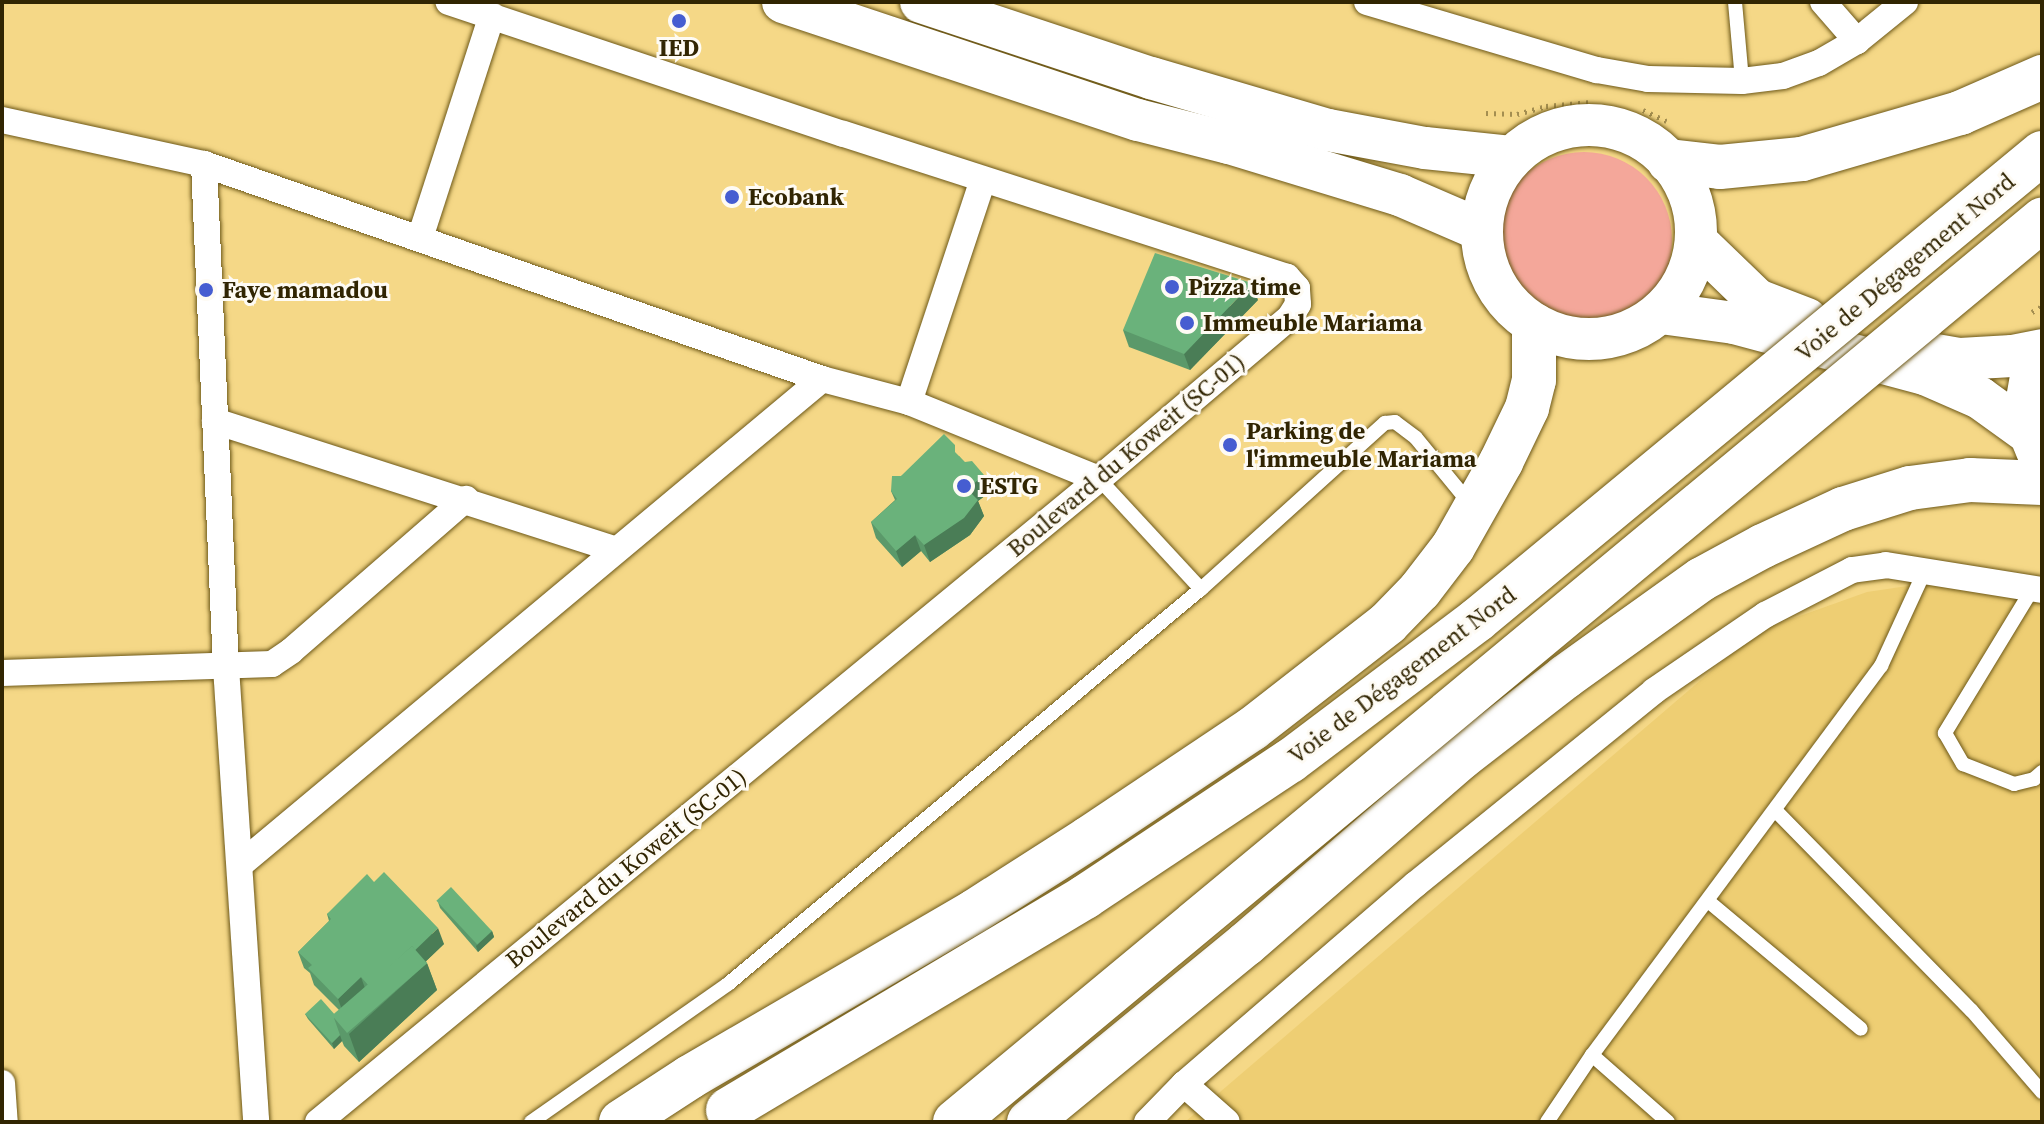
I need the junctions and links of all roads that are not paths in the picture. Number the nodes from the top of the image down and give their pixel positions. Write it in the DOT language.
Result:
graph roads {
  1 [pos="449,2"];
  2 [pos="783,2"];
  3 [pos="921,2"];
  4 [pos="1367,2"];
  5 [pos="1735,2"];
  6 [pos="1823,2"];
  7 [pos="1905,2"];
  8 [pos="492,15"];
  9 [pos="1857,41"];
  10 [pos="2042,77"];
  11 [pos="1742,81"];
  12 [pos="2,120"];
  13 [pos="1670,142"];
  14 [pos="2042,153"];
  15 [pos="1511,157"];
  16 [pos="204,164"];
  17 [pos="983,180"];
  18 [pos="2042,220"];
  19 [pos="1481,230"];
  20 [pos="420,238"];
  21 [pos="1697,242"];
  22 [pos="1661,313"];
  23 [pos="1534,325"];
  24 [pos="2038,339"];
  25 [pos="822,379"];
  26 [pos="909,402"];
  27 [pos="215,421"];
  28 [pos="2036,448"];
  29 [pos="1099,479"];
  30 [pos="2042,483"];
  31 [pos="466,499"];
  32 [pos="1475,511"];
  33 [pos="616,550"];
  34 [pos="1926,568"];
  35 [pos="2039,584"];
  36 [pos="1201,589"];
  37 [pos="226,667"];
  38 [pos="2,673"];
  39 [pos="2042,772"];
  40 [pos="1775,810"];
  41 [pos="241,864"];
  42 [pos="1708,901"];
  43 [pos="1861,1029"];
  44 [pos="1592,1055"];
  45 [pos="2,1083"];
  46 [pos="1184,1084"];
  47 [pos="2042,1092"];
  48 [pos="718,1116"];
  49 [pos="5,1122"];
  50 [pos="256,1122"];
  51 [pos="318,1122"];
  52 [pos="531,1122"];
  53 [pos="621,1122"];
  54 [pos="955,1122"];
  55 [pos="1029,1122"];
  56 [pos="1147,1122"];
  57 [pos="1227,1122"];
  58 [pos="1547,1122"];
  59 [pos="1668,1122"];
  1 -- 8 [label="street, Boulevard du Koweit (SC-01)"];
  2 -- 19 [label="main road"];
  3 -- 15 [label="main road"];
  4 -- 11 [label="street"];
  5 -- 11 [label="lane"];
  6 -- 9 [label="street"];
  7 -- 9 [label="street"];
  8 -- 17 [label="street, Boulevard du Koweit (SC-01)"];
  8 -- 20 [label="street"];
  9 -- 11 [label="street"];
  10 -- 13 [label="highway"];
  12 -- 16 [label="street"];
  13 -- 15 [label="main road"];
  13 -- 21 [label="main road"];
  14 -- 48 [label="highway, Voie de Dégagement Nord, bridge"];
  15 -- 19 [label="main road"];
  16 -- 20 [label="street"];
  16 -- 27 [label="street"];
  17 -- 26 [label="street"];
  17 -- 29 [label="street, Boulevard du Koweit (SC-01)"];
  18 -- 54 [label="highway, Voie de Dégagement Nord, bridge"];
  19 -- 23 [label="main road"];
  20 -- 25 [label="street"];
  21 -- 22 [label="main road"];
  21 -- 24 [label="main road"];
  22 -- 23 [label="main road"];
  22 -- 28 [label="main road"];
  23 -- 32 [label="highway"];
  24 -- 28 [label="main road"];
  25 -- 26 [label="street"];
  25 -- 33 [label="street"];
  26 -- 29 [label="street"];
  27 -- 31 [label="street"];
  27 -- 37 [label="street"];
  29 -- 36 [label="lane"];
  29 -- 51 [label="street, Boulevard du Koweit (SC-01)"];
  30 -- 55 [label="highway"];
  31 -- 33 [label="street"];
  31 -- 37 [label="street"];
  32 -- 36 [label="lane"];
  32 -- 53 [label="highway"];
  33 -- 41 [label="street"];
  34 -- 35 [label="street"];
  34 -- 40 [label="lane"];
  34 -- 46 [label="street"];
  35 -- 39 [label="lane"];
  36 -- 52 [label="lane"];
  37 -- 38 [label="street"];
  37 -- 41 [label="street"];
  40 -- 42 [label="lane"];
  40 -- 47 [label="lane"];
  41 -- 50 [label="street"];
  42 -- 43 [label="lane"];
  42 -- 44 [label="lane"];
  44 -- 58 [label="lane"];
  44 -- 59 [label="lane"];
  45 -- 49 [label="street"];
  46 -- 56 [label="street"];
  46 -- 57 [label="street"];
}
